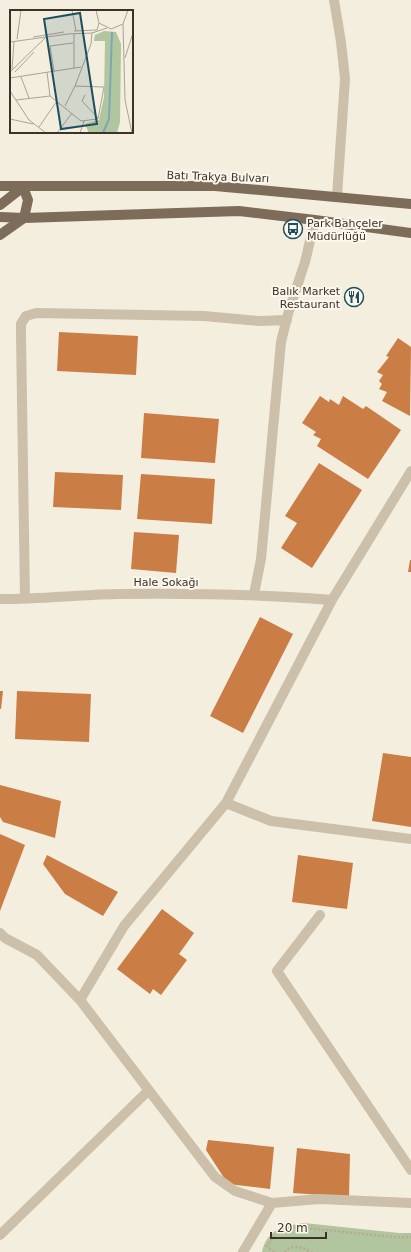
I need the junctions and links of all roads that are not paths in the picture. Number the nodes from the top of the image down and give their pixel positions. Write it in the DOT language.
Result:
graph roads {
  1 [pos="334,0"];
  2 [pos="0,186"];
  3 [pos="23,187"];
  4 [pos="337,196"];
  5 [pos="411,204"];
  6 [pos="0,205"];
  7 [pos="0,218"];
  8 [pos="24,218"];
  9 [pos="315,220"];
  10 [pos="411,233"];
  11 [pos="0,235"];
  12 [pos="287,320"];
  13 [pos="411,471"];
  14 [pos="254,594"];
  15 [pos="0,599"];
  16 [pos="25,599"];
  17 [pos="332,600"];
  18 [pos="226,803"];
  19 [pos="411,839"];
  20 [pos="320,915"];
  21 [pos="2,938"];
  22 [pos="80,1000"];
  23 [pos="148,1091"];
  24 [pos="411,1170"];
  25 [pos="272,1203"];
  26 [pos="411,1203"];
  27 [pos="0,1235"];
  28 [pos="243,1252"];
  1 -- 4 [label="street"];
  2 -- 3 [label="main road, Batı Trakya Bulvarı"];
  3 -- 4 [label="main road, Batı Trakya Bulvarı"];
  3 -- 6 [label="main road"];
  3 -- 8 [label="main road"];
  4 -- 5 [label="main road, Batı Trakya Bulvarı"];
  7 -- 8 [label="main road"];
  8 -- 9 [label="main road"];
  8 -- 11 [label="main road"];
  9 -- 10 [label="main road"];
  9 -- 12 [label="street"];
  12 -- 14 [label="street"];
  12 -- 16 [label="street"];
  13 -- 17 [label="street"];
  14 -- 16 [label="street, Hale Sokağı"];
  14 -- 17 [label="street, Hale Sokağı"];
  15 -- 16 [label="street, Hale Sokağı"];
  17 -- 18 [label="street"];
  18 -- 19 [label="street"];
  18 -- 22 [label="street"];
  20 -- 24 [label="street"];
  21 -- 22 [label="street"];
  22 -- 23 [label="street"];
  23 -- 25 [label="street"];
  23 -- 27 [label="street"];
  25 -- 26 [label="street"];
  25 -- 28 [label="street"];
}
